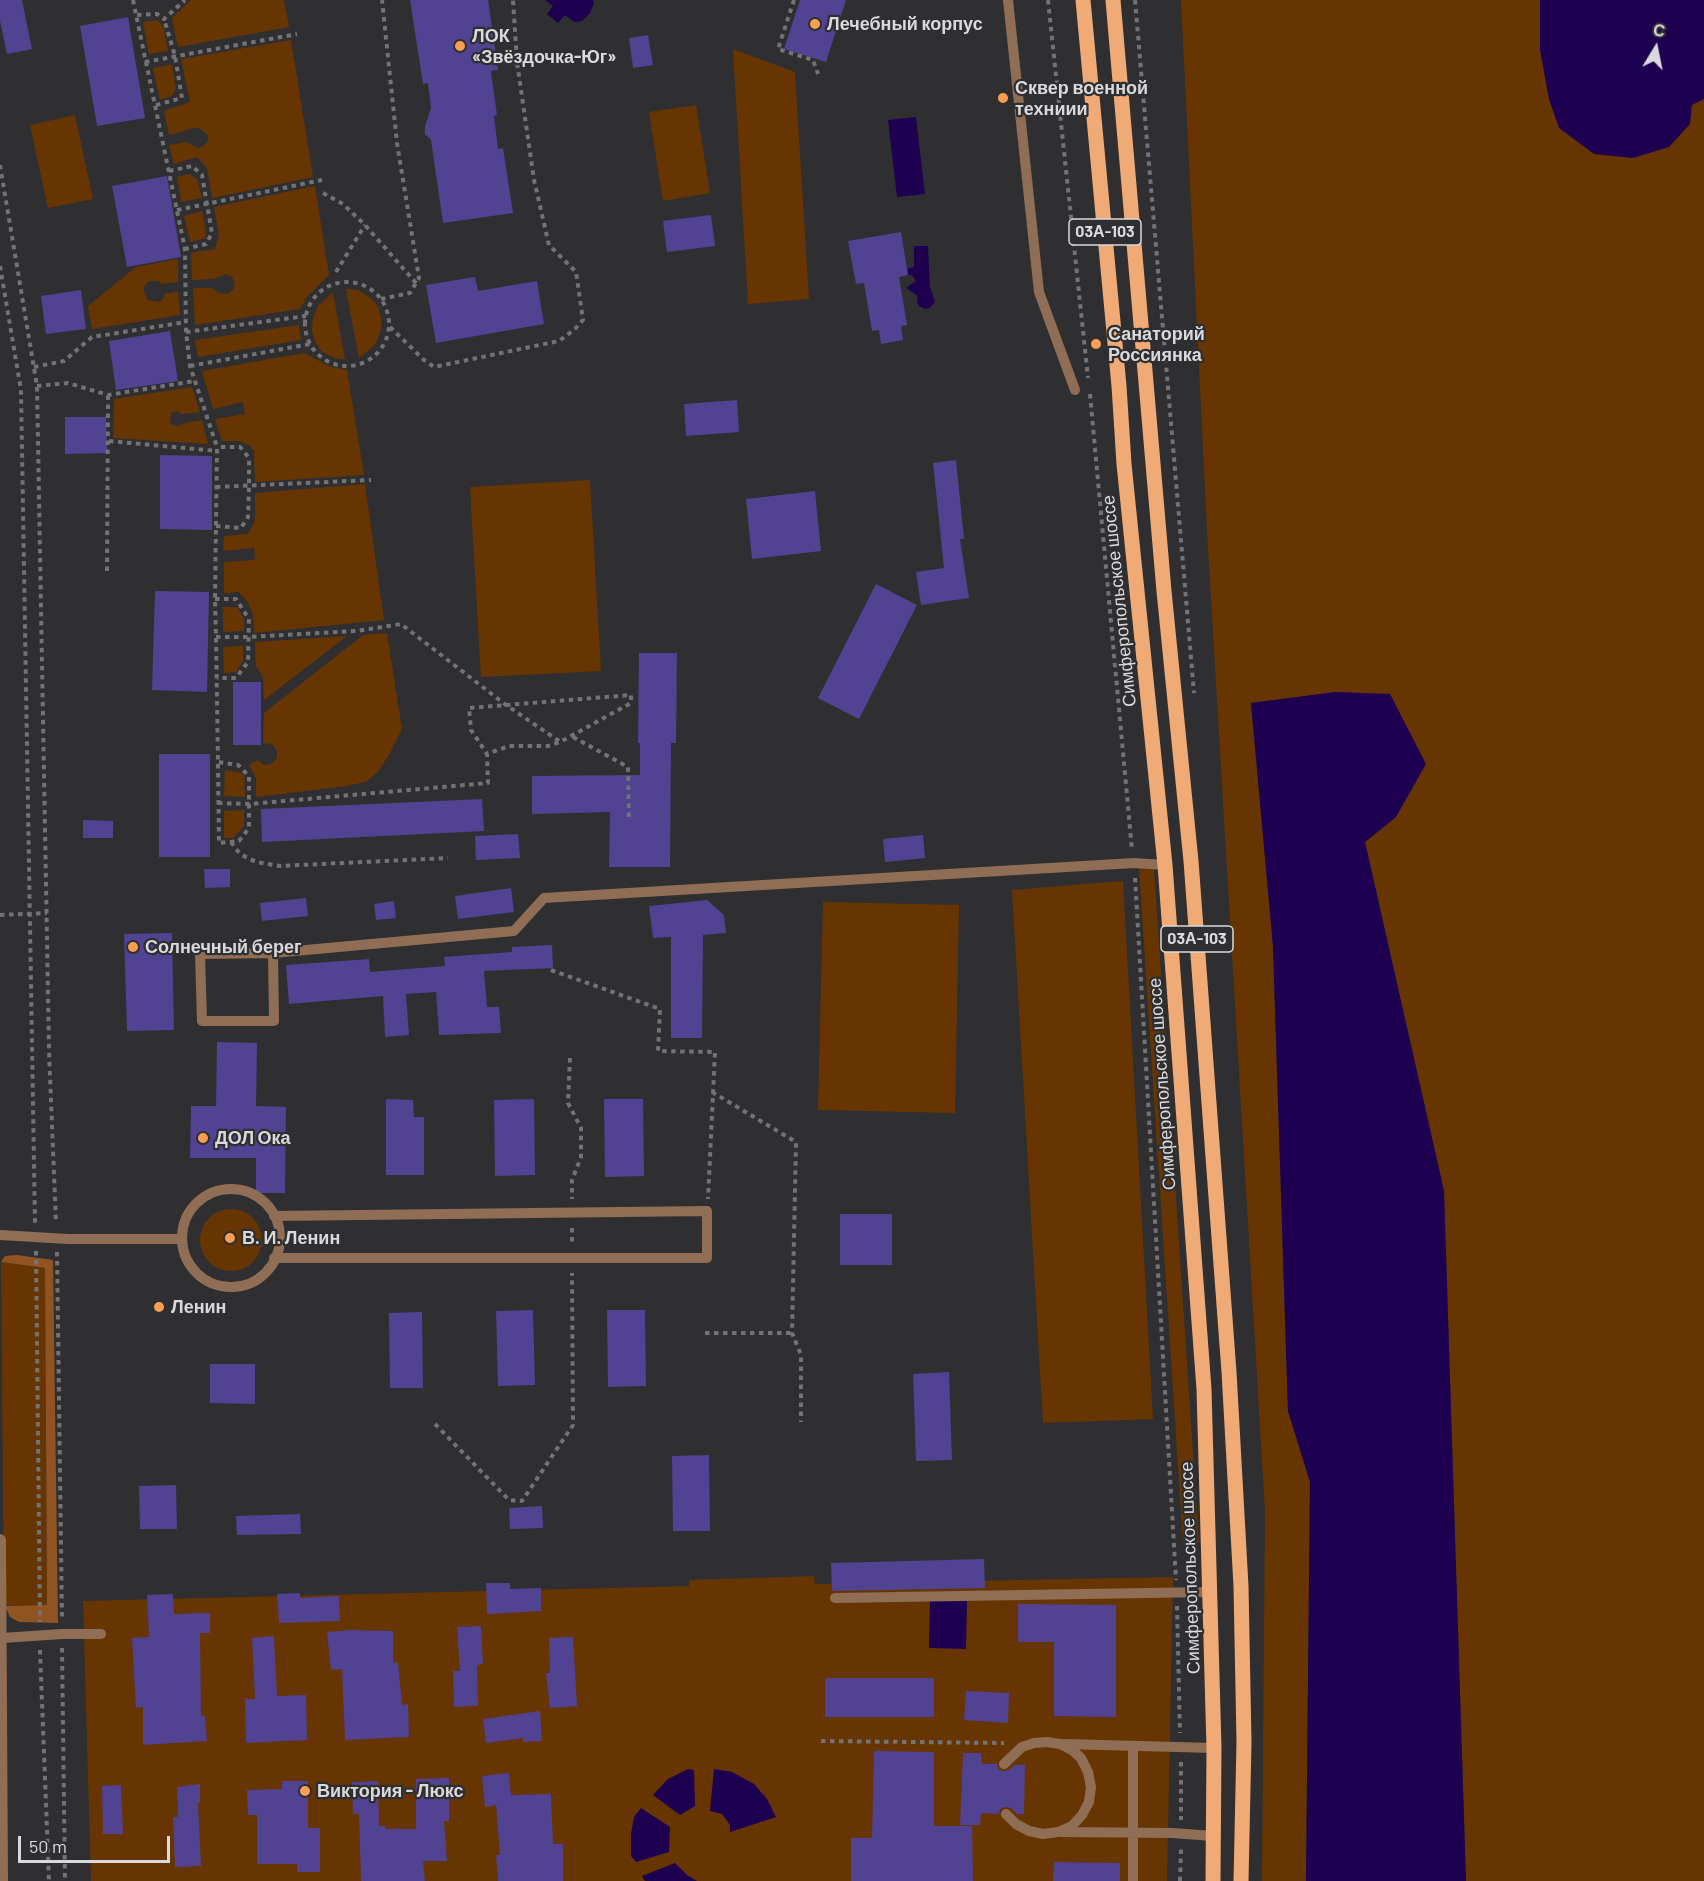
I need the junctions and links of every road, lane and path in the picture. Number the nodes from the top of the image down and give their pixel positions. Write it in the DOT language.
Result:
graph roads {
  1 [pos="133,0"];
  2 [pos="185,0"];
  3 [pos="382,0"];
  4 [pos="513,0"];
  5 [pos="794,0"];
  6 [pos="1008,0"];
  7 [pos="1048,0"];
  8 [pos="1083,0"];
  9 [pos="1113,0"];
  10 [pos="136,15"];
  11 [pos="165,20"];
  12 [pos="297,34"];
  13 [pos="175,56"];
  14 [pos="145,62"];
  15 [pos="818,74"];
  16 [pos="156,105"];
  17 [pos="0,165"];
  18 [pos="169,171"];
  19 [pos="322,180"];
  20 [pos="323,193"];
  21 [pos="207,202"];
  22 [pos="177,210"];
  23 [pos="365,225"];
  24 [pos="185,249"];
  25 [pos="0,266"];
  26 [pos="336,272"];
  27 [pos="416,283"];
  28 [pos="381,298"];
  29 [pos="306,316"];
  30 [pos="186,322"];
  31 [pos="390,327"];
  32 [pos="186,332"];
  33 [pos="310,344"];
  34 [pos="190,366"];
  35 [pos="34,367"];
  36 [pos="195,381"];
  37 [pos="37,386"];
  38 [pos="1075,390"];
  39 [pos="108,395"];
  40 [pos="109,441"];
  41 [pos="217,449"];
  42 [pos="371,480"];
  43 [pos="249,486"];
  44 [pos="216,487"];
  45 [pos="216,526"];
  46 [pos="107,571"];
  47 [pos="215,599"];
  48 [pos="216,637"];
  49 [pos="249,637"];
  50 [pos="217,678"];
  51 [pos="506,705"];
  52 [pos="572,736"];
  53 [pos="560,742"];
  54 [pos="487,754"];
  55 [pos="218,762"];
  56 [pos="218,803"];
  57 [pos="250,804"];
  58 [pos="629,821"];
  59 [pos="231,842"];
  60 [pos="448,858"];
  61 [pos="1134,863"];
  62 [pos="1165,865"];
  63 [pos="47,913"];
  64 [pos="31,914"];
  65 [pos="0,915"];
  66 [pos="273,953"];
  67 [pos="551,970"];
  68 [pos="570,1058"];
  69 [pos="712,1092"];
  70 [pos="707,1212"];
  71 [pos="572,1213"];
  72 [pos="274,1216"];
  73 [pos="0,1235"];
  74 [pos="36,1237"];
  75 [pos="57,1239"];
  76 [pos="180,1239"];
  77 [pos="274,1258"];
  78 [pos="572,1258"];
  79 [pos="705,1333"];
  80 [pos="792,1334"];
  81 [pos="801,1422"];
  82 [pos="435,1424"];
  83 [pos="0,1540"];
  84 [pos="1177,1592"];
  85 [pos="1210,1592"];
  86 [pos="835,1598"];
  87 [pos="62,1634"];
  88 [pos="101,1634"];
  89 [pos="40,1635"];
  90 [pos="2,1638"];
  91 [pos="821,1741"];
  92 [pos="1034,1743"];
  93 [pos="1060,1744"];
  94 [pos="1133,1746"];
  95 [pos="1180,1747"];
  96 [pos="1214,1748"];
  97 [pos="1004,1764"];
  98 [pos="1006,1814"];
  99 [pos="1058,1832"];
  100 [pos="1133,1833"];
  101 [pos="1181,1833"];
  102 [pos="1214,1836"];
  103 [pos="2,1881"];
  104 [pos="49,1881"];
  105 [pos="65,1881"];
  106 [pos="1134,1881"];
  107 [pos="1180,1881"];
  108 [pos="1213,1881"];
  109 [pos="1241,1881"];
  1 -- 10 [label="path"];
  2 -- 11 [label="path"];
  3 -- 27 [label="path"];
  4 -- 31 [label="path"];
  5 -- 15 [label="path"];
  6 -- 38 [label="lane"];
  7 -- 61 [label="path"];
  8 -- 62 [label="main road, Симферопольское шоссе / 03А-103"];
  9 -- 109 [label="main road, 03А-103"];
  10 -- 11 [label="path"];
  10 -- 14 [label="path"];
  11 -- 13 [label="path"];
  12 -- 13 [label="path"];
  13 -- 14 [label="path"];
  13 -- 16 [label="path"];
  14 -- 16 [label="path"];
  16 -- 18 [label="path"];
  17 -- 35 [label="path"];
  18 -- 21 [label="path"];
  18 -- 22 [label="path"];
  19 -- 21 [label="path"];
  20 -- 23 [label="path"];
  21 -- 22 [label="path"];
  21 -- 24 [label="path"];
  22 -- 24 [label="path"];
  23 -- 26 [label="path"];
  23 -- 27 [label="path"];
  24 -- 30 [label="path"];
  25 -- 64 [label="path"];
  27 -- 28 [label="path"];
  28 -- 29 [label="path"];
  28 -- 31 [label="path"];
  29 -- 32 [label="path"];
  29 -- 33 [label="path"];
  30 -- 32 [label="path"];
  30 -- 35 [label="path"];
  31 -- 33 [label="path"];
  32 -- 34 [label="path"];
  33 -- 34 [label="path"];
  34 -- 36 [label="path"];
  35 -- 37 [label="path"];
  36 -- 39 [label="path"];
  36 -- 41 [label="path"];
  37 -- 39 [label="path"];
  37 -- 63 [label="path"];
  39 -- 40 [label="path"];
  40 -- 41 [label="path"];
  40 -- 46 [label="path"];
  41 -- 43 [label="path"];
  41 -- 44 [label="path"];
  42 -- 43 [label="path"];
  43 -- 44 [label="path"];
  43 -- 45 [label="path"];
  44 -- 45 [label="path"];
  45 -- 47 [label="path"];
  47 -- 48 [label="path"];
  47 -- 49 [label="path"];
  48 -- 49 [label="path"];
  48 -- 50 [label="path"];
  49 -- 50 [label="path"];
  49 -- 51 [label="path"];
  50 -- 55 [label="path"];
  51 -- 52 [label="path"];
  51 -- 53 [label="path"];
  51 -- 54 [label="path"];
  52 -- 53 [label="path"];
  52 -- 58 [label="path"];
  53 -- 54 [label="path"];
  54 -- 57 [label="path"];
  55 -- 56 [label="path"];
  55 -- 57 [label="path"];
  56 -- 57 [label="path"];
  56 -- 59 [label="path"];
  57 -- 59 [label="path"];
  59 -- 60 [label="path"];
  61 -- 62 [label="lane"];
  61 -- 66 [label="lane"];
  61 -- 84 [label="path"];
  62 -- 85 [label="main road, Симферопольское шоссе / 03А-103"];
  63 -- 64 [label="path"];
  63 -- 75 [label="path"];
  64 -- 65 [label="path"];
  64 -- 74 [label="path"];
  66 -- 66 [label="lane"];
  67 -- 69 [label="path"];
  68 -- 71 [label="path"];
  69 -- 70 [label="path"];
  69 -- 80 [label="path"];
  70 -- 71 [label="lane"];
  70 -- 78 [label="lane"];
  71 -- 72 [label="lane"];
  71 -- 78 [label="path"];
  72 -- 76 [label="lane"];
  72 -- 77 [label="lane"];
  73 -- 74 [label="lane"];
  74 -- 75 [label="lane"];
  74 -- 89 [label="path"];
  75 -- 76 [label="lane"];
  75 -- 87 [label="path"];
  76 -- 77 [label="lane"];
  77 -- 78 [label="lane"];
  78 -- 82 [label="path"];
  79 -- 80 [label="path"];
  80 -- 81 [label="path"];
  83 -- 90 [label="street"];
  84 -- 85 [label="lane"];
  84 -- 86 [label="lane"];
  84 -- 95 [label="path"];
  85 -- 96 [label="main road, Симферопольское шоссе / 03А-103"];
  87 -- 88 [label="lane"];
  87 -- 89 [label="lane"];
  87 -- 105 [label="path"];
  89 -- 90 [label="lane"];
  89 -- 104 [label="path"];
  90 -- 103 [label="street"];
  91 -- 92 [label="path"];
  92 -- 93 [label="lane"];
  92 -- 97 [label="lane"];
  93 -- 94 [label="lane"];
  93 -- 99 [label="lane"];
  94 -- 95 [label="lane"];
  94 -- 100 [label="lane"];
  95 -- 96 [label="lane"];
  95 -- 101 [label="path"];
  96 -- 102 [label="main road, Симферопольское шоссе / 03А-103"];
  98 -- 99 [label="lane"];
  99 -- 100 [label="lane"];
  100 -- 101 [label="lane"];
  100 -- 106 [label="lane"];
  101 -- 102 [label="lane"];
  101 -- 107 [label="path"];
  102 -- 108 [label="main road, Симферопольское шоссе / 03А-103"];
}
